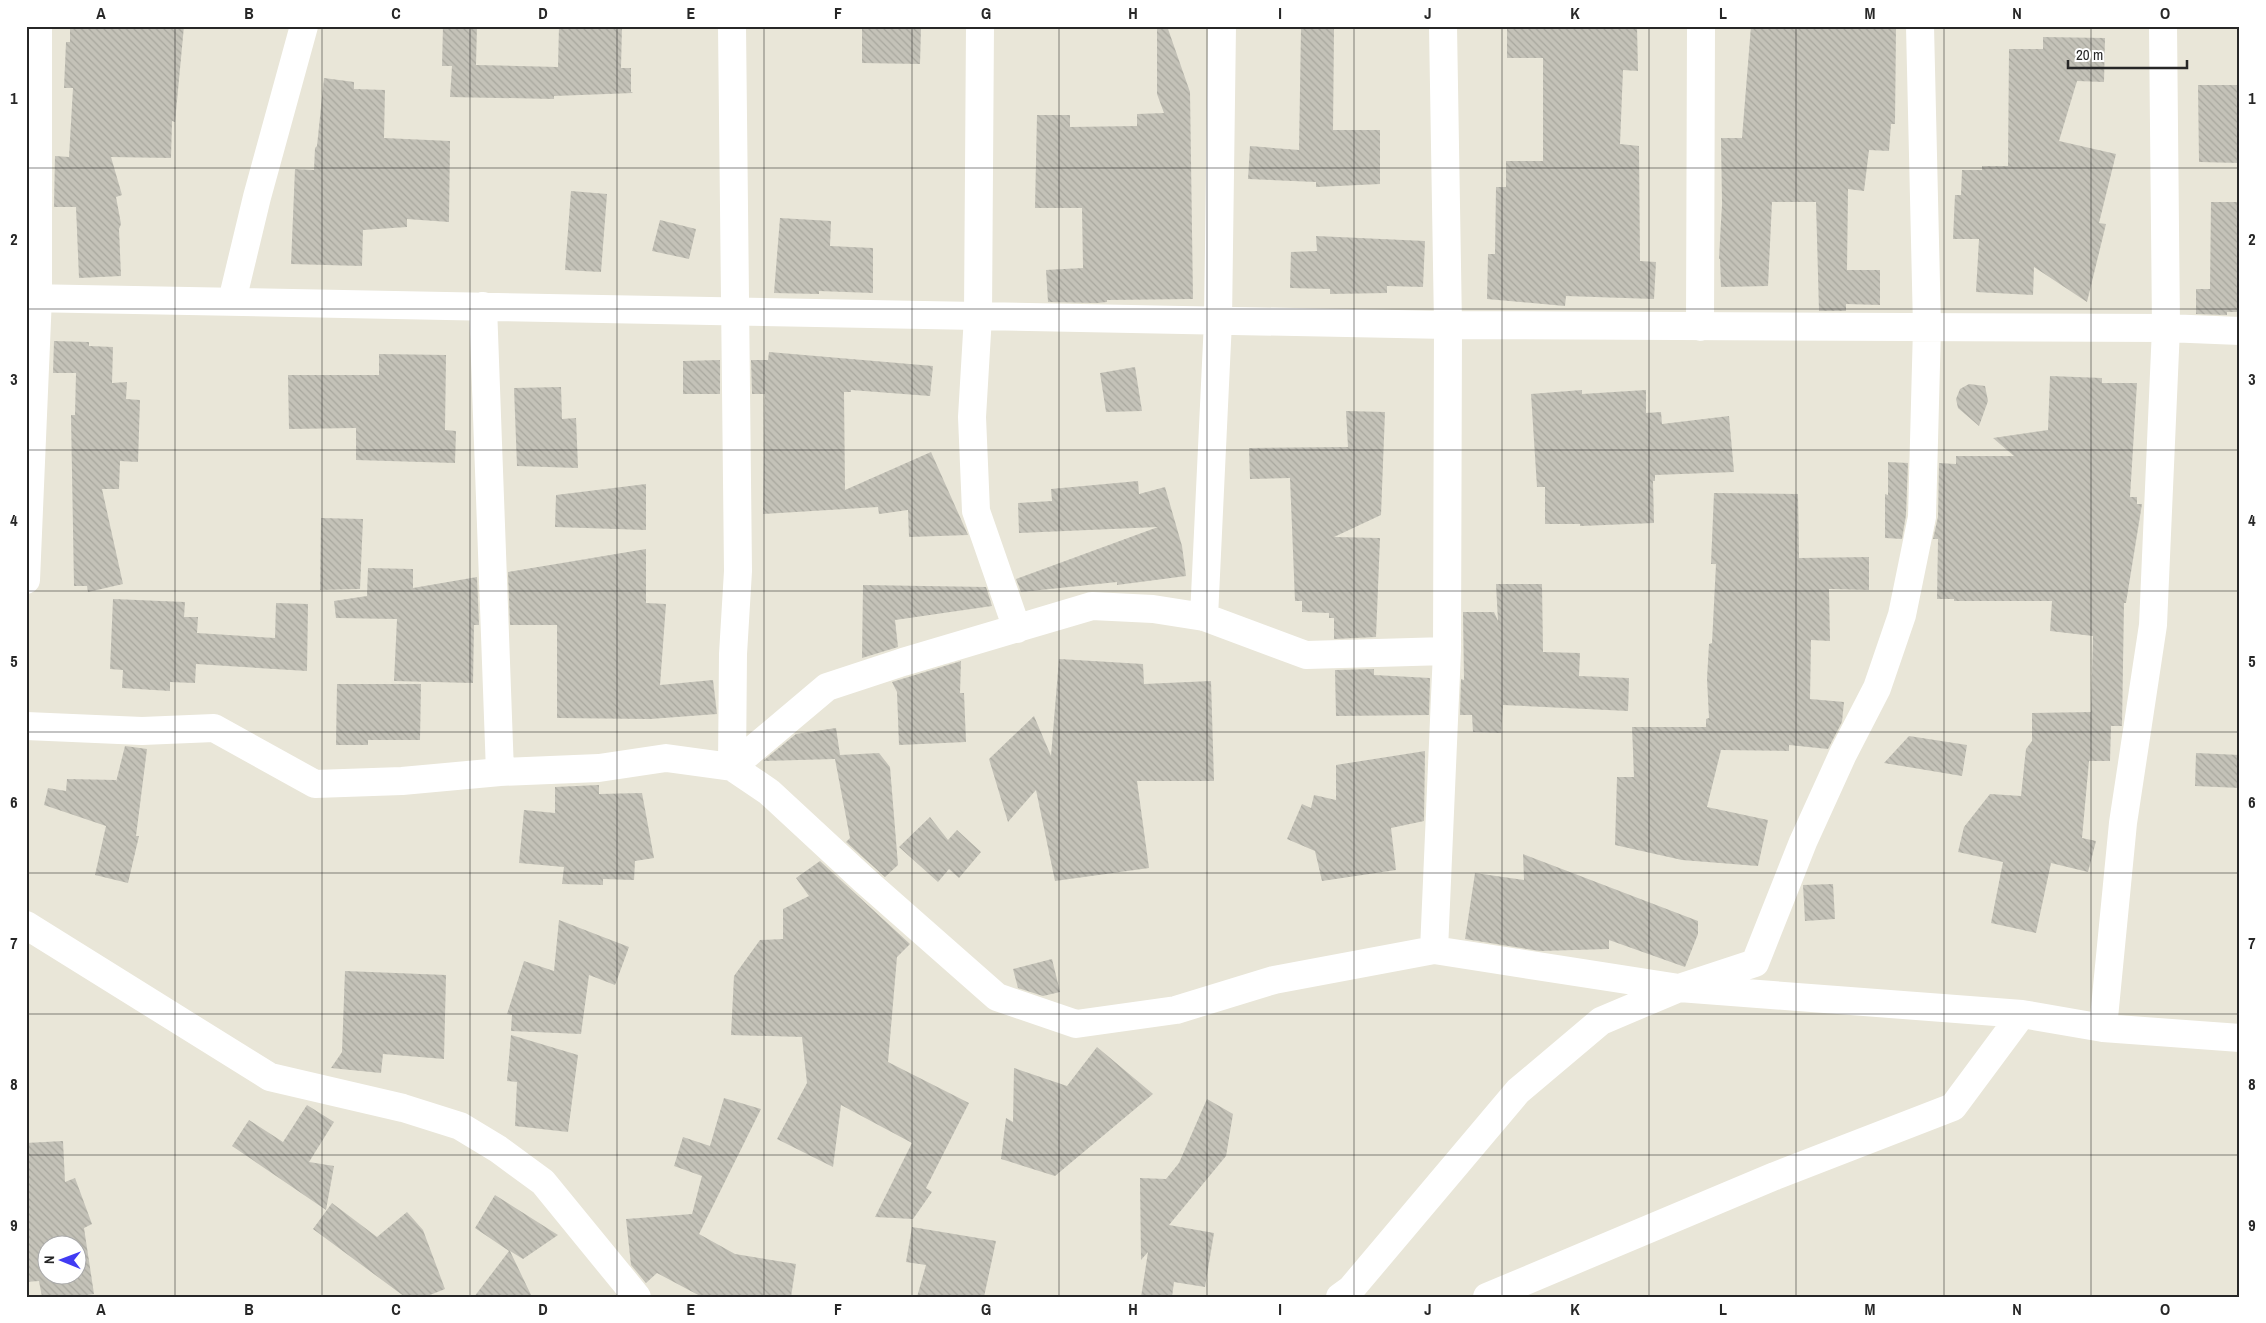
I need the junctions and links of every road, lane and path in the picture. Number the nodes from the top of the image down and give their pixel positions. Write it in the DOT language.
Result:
graph roads {
  1 [pos="38,26"];
  2 [pos="304,26"];
  3 [pos="732,26"];
  4 [pos="980,26"];
  5 [pos="1222,26"];
  6 [pos="1443,26"];
  7 [pos="1701,26"];
  8 [pos="1920,26"];
  9 [pos="2163,26"];
  10 [pos="32,298"];
  11 [pos="232,301"];
  12 [pos="484,306"];
  13 [pos="736,311"];
  14 [pos="978,316"];
  15 [pos="1218,321"];
  16 [pos="1448,325"];
  17 [pos="1700,327"];
  18 [pos="1927,327"];
  19 [pos="2166,328"];
  20 [pos="2240,331"];
  21 [pos="26,580"];
  22 [pos="1204,617"];
  23 [pos="1017,629"];
  24 [pos="1447,651"];
  25 [pos="26,726"];
  26 [pos="732,767"];
  27 [pos="500,772"];
  28 [pos="26,925"];
  29 [pos="1434,950"];
  30 [pos="1679,988"];
  31 [pos="2022,1014"];
  32 [pos="2103,1028"];
  33 [pos="2240,1038"];
  34 [pos="637,1297"];
  35 [pos="1340,1297"];
  36 [pos="1487,1297"];
  1 -- 10 [label="street"];
  2 -- 11 [label="street"];
  3 -- 13 [label="street"];
  4 -- 14 [label="street"];
  5 -- 15 [label="street"];
  6 -- 16 [label="street"];
  7 -- 17 [label="street"];
  8 -- 18 [label="street"];
  9 -- 19 [label="street"];
  10 -- 11 [label="street"];
  10 -- 21 [label="street"];
  11 -- 12 [label="street"];
  12 -- 13 [label="street"];
  12 -- 27 [label="street"];
  13 -- 14 [label="street"];
  13 -- 26 [label="street"];
  14 -- 15 [label="street"];
  14 -- 23 [label="street"];
  15 -- 16 [label="street"];
  15 -- 22 [label="street"];
  16 -- 17 [label="street"];
  16 -- 24 [label="street"];
  17 -- 18 [label="street"];
  18 -- 19 [label="street"];
  18 -- 30 [label="street"];
  19 -- 20 [label="street"];
  19 -- 32 [label="street"];
  22 -- 23 [label="street"];
  22 -- 24 [label="street"];
  23 -- 26 [label="street"];
  24 -- 29 [label="street"];
  25 -- 27 [label="street"];
  26 -- 27 [label="street"];
  26 -- 29 [label="street"];
  28 -- 34 [label="street"];
  29 -- 30 [label="street"];
  30 -- 31 [label="street"];
  30 -- 35 [label="street"];
  31 -- 32 [label="street"];
  31 -- 36 [label="street"];
  32 -- 33 [label="street"];
}
